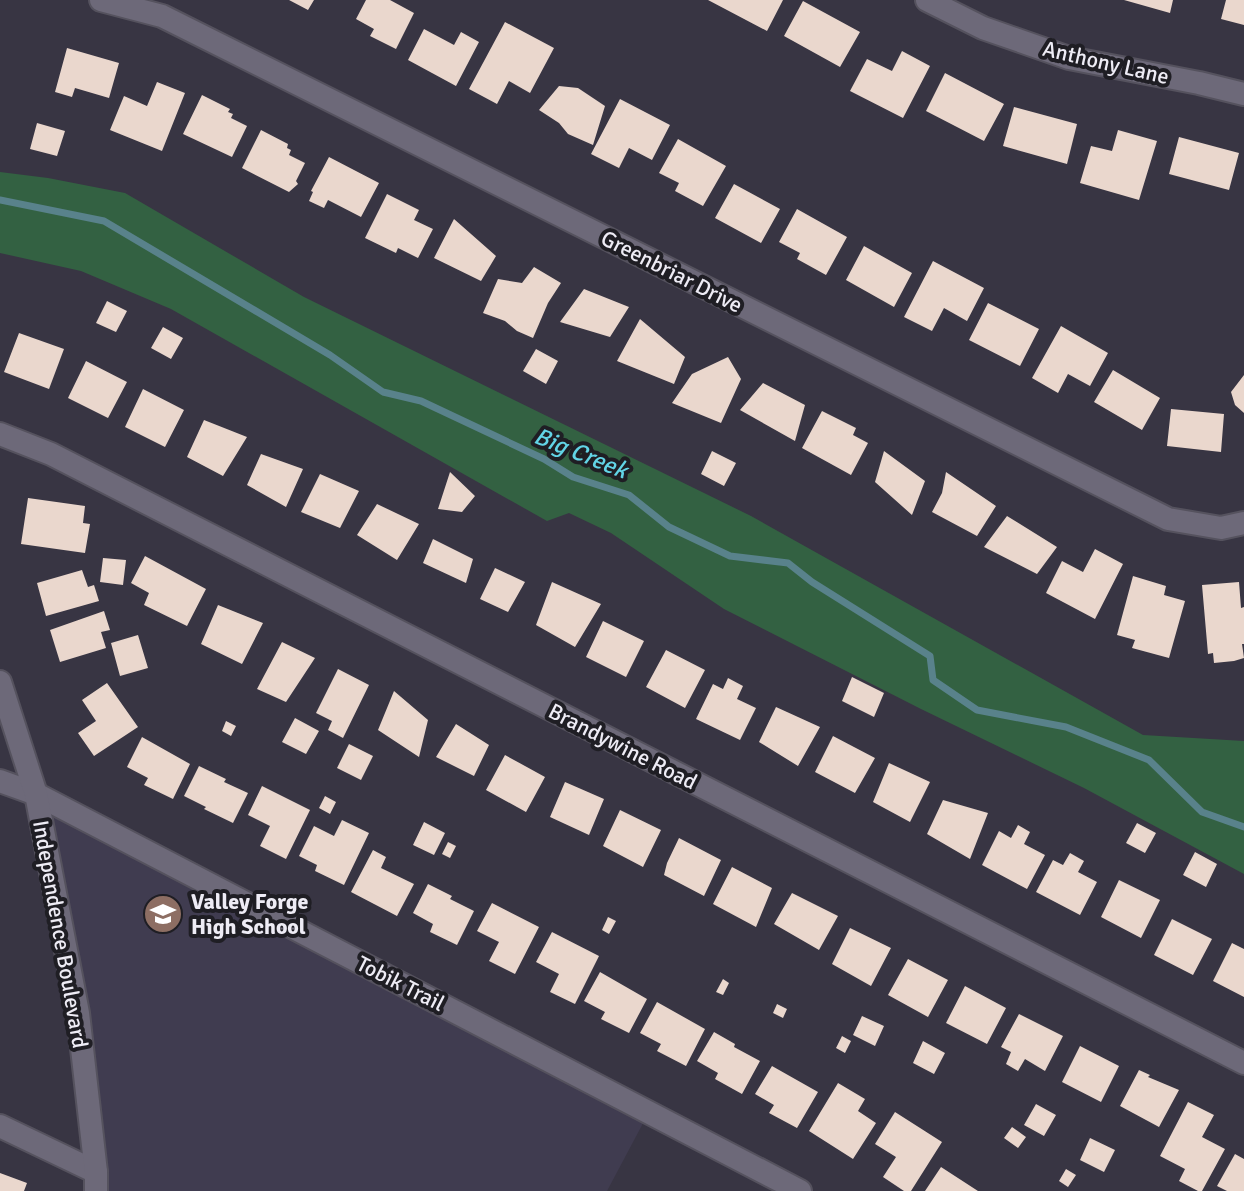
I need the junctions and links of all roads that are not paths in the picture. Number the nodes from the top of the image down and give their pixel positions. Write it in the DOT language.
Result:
graph roads {
  1 [pos="101,0"];
  2 [pos="927,0"];
  3 [pos="1244,94"];
  4 [pos="0,434"];
  5 [pos="1244,523"];
  6 [pos="0,682"];
  7 [pos="0,781"];
  8 [pos="36,794"];
  9 [pos="1244,1063"];
  10 [pos="0,1126"];
  11 [pos="96,1182"];
  12 [pos="800,1191"];
  1 -- 5 [label="street, Greenbriar Drive"];
  2 -- 3 [label="street, Anthony Lane"];
  4 -- 9 [label="street, Brandywine Road"];
  6 -- 8 [label="street, Independence Boulevard"];
  7 -- 8 [label="street, Tobik Trail"];
  8 -- 11 [label="street, Independence Boulevard"];
  8 -- 12 [label="street, Tobik Trail"];
  10 -- 11 [label="street"];
}
